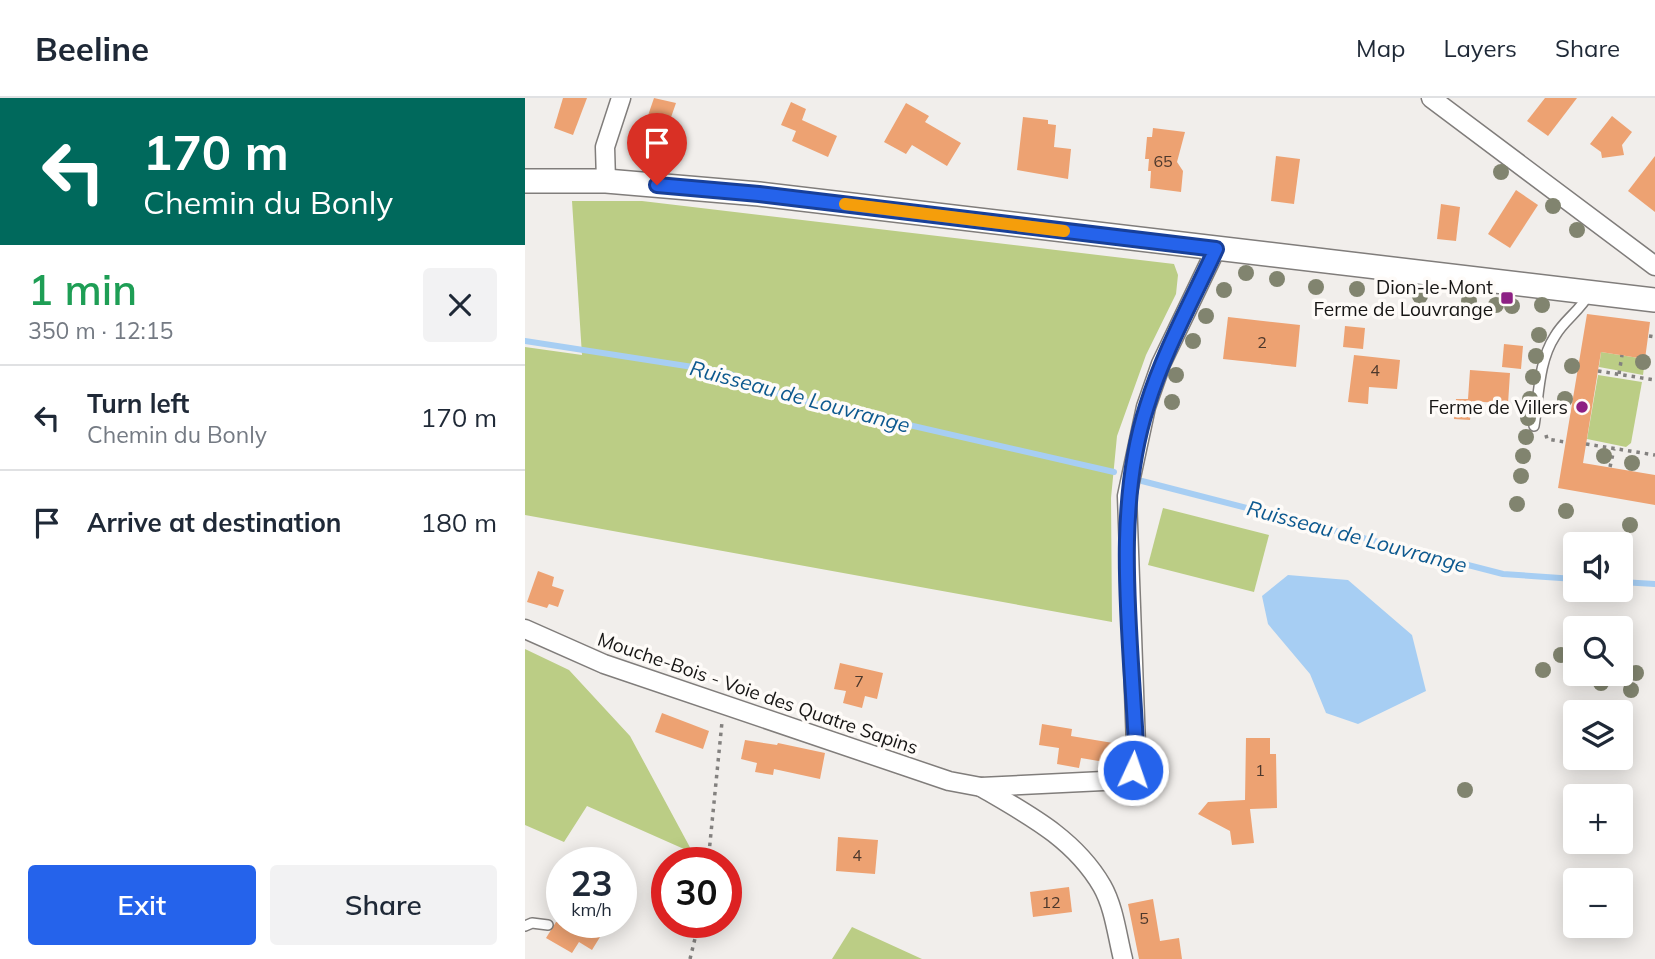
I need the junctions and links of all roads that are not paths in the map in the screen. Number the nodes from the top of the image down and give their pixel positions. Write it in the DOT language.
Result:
graph roads {
  1 [pos="621,98"];
  2 [pos="1431,98"];
  3 [pos="525,181"];
  4 [pos="606,181"];
  5 [pos="1216,249"];
  6 [pos="1655,266"];
  7 [pos="1590,292"];
  8 [pos="1655,300"];
  9 [pos="1534,426"];
  10 [pos="525,629"];
  11 [pos="981,787"];
  12 [pos="546,925"];
  13 [pos="525,926"];
  14 [pos="1123,959"];
  1 -- 4 [label="street"];
  2 -- 6 [label="street"];
  3 -- 4 [label="street"];
  4 -- 5 [label="street"];
  5 -- 7 [label="street"];
  5 -- 11 [label="street"];
  7 -- 8 [label="street"];
  7 -- 9 [label="lane"];
  10 -- 11 [label="street, Mouche-Bois - Voie des Quatre Sapins"];
  11 -- 14 [label="street"];
  12 -- 13 [label="lane"];
}
